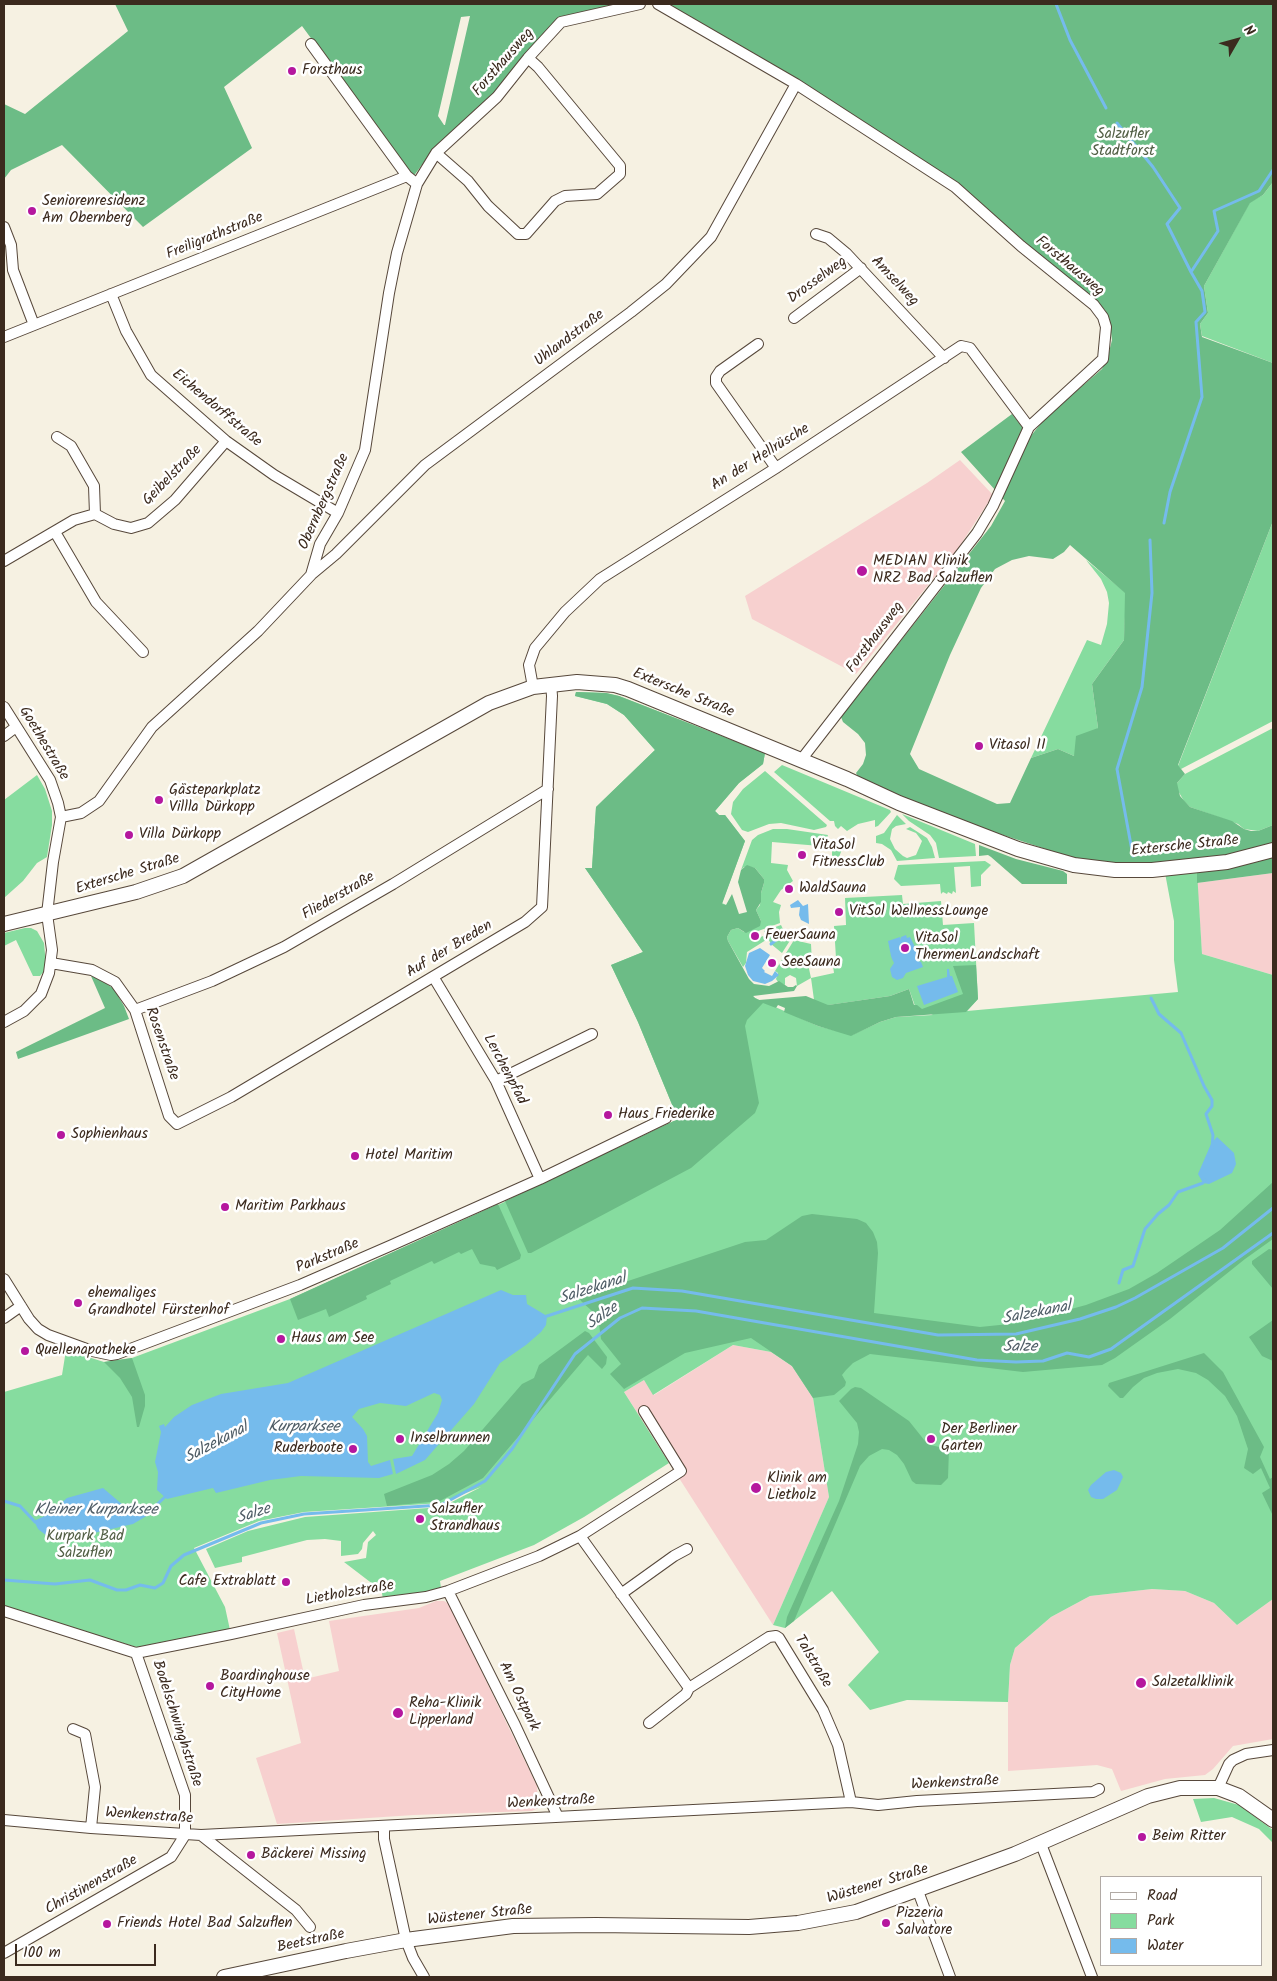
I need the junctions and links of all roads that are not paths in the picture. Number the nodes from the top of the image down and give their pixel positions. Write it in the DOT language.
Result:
graph roads {
  1 [pos="640,4"];
  2 [pos="658,4"];
  3 [pos="312,44"];
  4 [pos="528,58"];
  5 [pos="796,84"];
  6 [pos="436,153"];
  7 [pos="406,176"];
  8 [pos="417,184"];
  9 [pos="4,227"];
  10 [pos="816,234"];
  11 [pos="861,268"];
  12 [pos="111,294"];
  13 [pos="794,318"];
  14 [pos="34,325"];
  15 [pos="4,338"];
  16 [pos="758,344"];
  17 [pos="944,358"];
  18 [pos="1029,427"];
  19 [pos="57,437"];
  20 [pos="226,441"];
  21 [pos="776,468"];
  22 [pos="338,513"];
  23 [pos="95,514"];
  24 [pos="55,532"];
  25 [pos="4,561"];
  26 [pos="311,575"];
  27 [pos="142,652"];
  28 [pos="551,684"];
  29 [pos="532,687"];
  30 [pos="4,707"];
  31 [pos="16,727"];
  32 [pos="4,736"];
  33 [pos="801,760"];
  34 [pos="548,789"];
  35 [pos="61,817"];
  36 [pos="1273,850"];
  37 [pos="47,914"];
  38 [pos="4,924"];
  39 [pos="51,963"];
  40 [pos="434,978"];
  41 [pos="135,1010"];
  42 [pos="4,1022"];
  43 [pos="592,1034"];
  44 [pos="496,1081"];
  45 [pos="666,1118"];
  46 [pos="177,1124"];
  47 [pos="540,1179"];
  48 [pos="4,1279"];
  49 [pos="20,1306"];
  50 [pos="4,1318"];
  51 [pos="644,1411"];
  52 [pos="580,1536"];
  53 [pos="687,1549"];
  54 [pos="448,1591"];
  55 [pos="621,1594"];
  56 [pos="4,1611"];
  57 [pos="136,1652"];
  58 [pos="689,1688"];
  59 [pos="649,1723"];
  60 [pos="73,1729"];
  61 [pos="1273,1750"];
  62 [pos="1218,1788"];
  63 [pos="1099,1789"];
  64 [pos="851,1802"];
  65 [pos="558,1817"];
  66 [pos="4,1820"];
  67 [pos="1273,1820"];
  68 [pos="384,1827"];
  69 [pos="91,1828"];
  70 [pos="185,1835"];
  71 [pos="201,1835"];
  72 [pos="1041,1844"];
  73 [pos="918,1891"];
  74 [pos="310,1927"];
  75 [pos="406,1940"];
  76 [pos="4,1953"];
  77 [pos="224,1977"];
  78 [pos="424,1977"];
  79 [pos="950,1977"];
  80 [pos="1092,1977"];
  1 -- 4 [label="street, Forsthausweg"];
  2 -- 5 [label="street, Forsthausweg"];
  3 -- 7 [label="street"];
  4 -- 6 [label="street, Forsthausweg"];
  4 -- 6 [label="street"];
  5 -- 18 [label="street, Forsthausweg"];
  5 -- 26 [label="street, Uhlandstraße"];
  6 -- 8 [label="street, Forsthausweg"];
  7 -- 8 [label="street"];
  7 -- 12 [label="street, Freiligrathstraße"];
  8 -- 22 [label="street, Obernbergstraße"];
  9 -- 14 [label="street"];
  10 -- 11 [label="street, Amselweg"];
  11 -- 13 [label="street, Drosselweg"];
  11 -- 17 [label="street, Amselweg"];
  12 -- 14 [label="street, Freiligrathstraße"];
  12 -- 20 [label="street, Eichendorffstraße"];
  14 -- 15 [label="street, Freiligrathstraße"];
  16 -- 21 [label="street"];
  17 -- 18 [label="street, An der Hellrüsche"];
  17 -- 21 [label="street, An der Hellrüsche"];
  18 -- 33 [label="street, Forsthausweg"];
  19 -- 23 [label="street"];
  20 -- 22 [label="street, Eichendorffstraße"];
  20 -- 23 [label="street, Geibelstraße"];
  21 -- 29 [label="street, An der Hellrüsche"];
  22 -- 26 [label="street, Obernbergstraße"];
  23 -- 24 [label="street"];
  24 -- 25 [label="street"];
  24 -- 27 [label="street"];
  26 -- 35 [label="street, Obernbergstraße"];
  28 -- 29 [label="main road, Extersche Straße"];
  28 -- 33 [label="main road, Extersche Straße"];
  28 -- 34 [label="street, Auf der Breden"];
  29 -- 37 [label="main road, Extersche Straße"];
  30 -- 31 [label="street, Goethestraße"];
  31 -- 32 [label="street"];
  31 -- 35 [label="street, Goethestraße"];
  33 -- 36 [label="main road, Extersche Straße"];
  34 -- 40 [label="street, Auf der Breden"];
  34 -- 41 [label="street, Fliederstraße"];
  35 -- 37 [label="street, Goethestraße"];
  37 -- 38 [label="main road, Extersche Straße"];
  37 -- 39 [label="street, Goethestraße"];
  39 -- 41 [label="street, Rosenstraße"];
  39 -- 42 [label="street, Goethestraße"];
  40 -- 44 [label="street, Lerchenpfad"];
  40 -- 46 [label="street, Auf der Breden"];
  41 -- 46 [label="street, Rosenstraße"];
  43 -- 44 [label="street"];
  44 -- 47 [label="street, Lerchenpfad"];
  45 -- 47 [label="street, Parkstraße"];
  47 -- 49 [label="street, Parkstraße"];
  48 -- 49 [label="street, Parkstraße"];
  49 -- 50 [label="street"];
  51 -- 52 [label="street, Lietholzstraße"];
  52 -- 54 [label="street, Lietholzstraße"];
  52 -- 55 [label="street"];
  53 -- 55 [label="street"];
  54 -- 57 [label="street, Lietholzstraße"];
  54 -- 65 [label="street, Am Ostpark"];
  55 -- 58 [label="street"];
  56 -- 57 [label="street, Lietholzstraße"];
  57 -- 70 [label="street, Bodelschwinghstraße"];
  58 -- 59 [label="street, Talstraße"];
  58 -- 64 [label="street, Talstraße"];
  60 -- 69 [label="street"];
  61 -- 62 [label="street"];
  62 -- 67 [label="main road, Wüstener Straße"];
  62 -- 72 [label="main road, Wüstener Straße"];
  63 -- 64 [label="street, Wenkenstraße"];
  64 -- 65 [label="street, Wenkenstraße"];
  65 -- 68 [label="street, Wenkenstraße"];
  66 -- 69 [label="street, Wenkenstraße"];
  68 -- 71 [label="street, Wenkenstraße"];
  68 -- 75 [label="street"];
  69 -- 70 [label="street, Wenkenstraße"];
  70 -- 71 [label="street, Wenkenstraße"];
  70 -- 76 [label="street, Christinenstraße"];
  71 -- 74 [label="street"];
  72 -- 73 [label="main road, Wüstener Straße"];
  72 -- 80 [label="street"];
  73 -- 75 [label="main road, Wüstener Straße"];
  73 -- 79 [label="street"];
  75 -- 77 [label="main road, Beetstraße"];
  75 -- 78 [label="street"];
}
